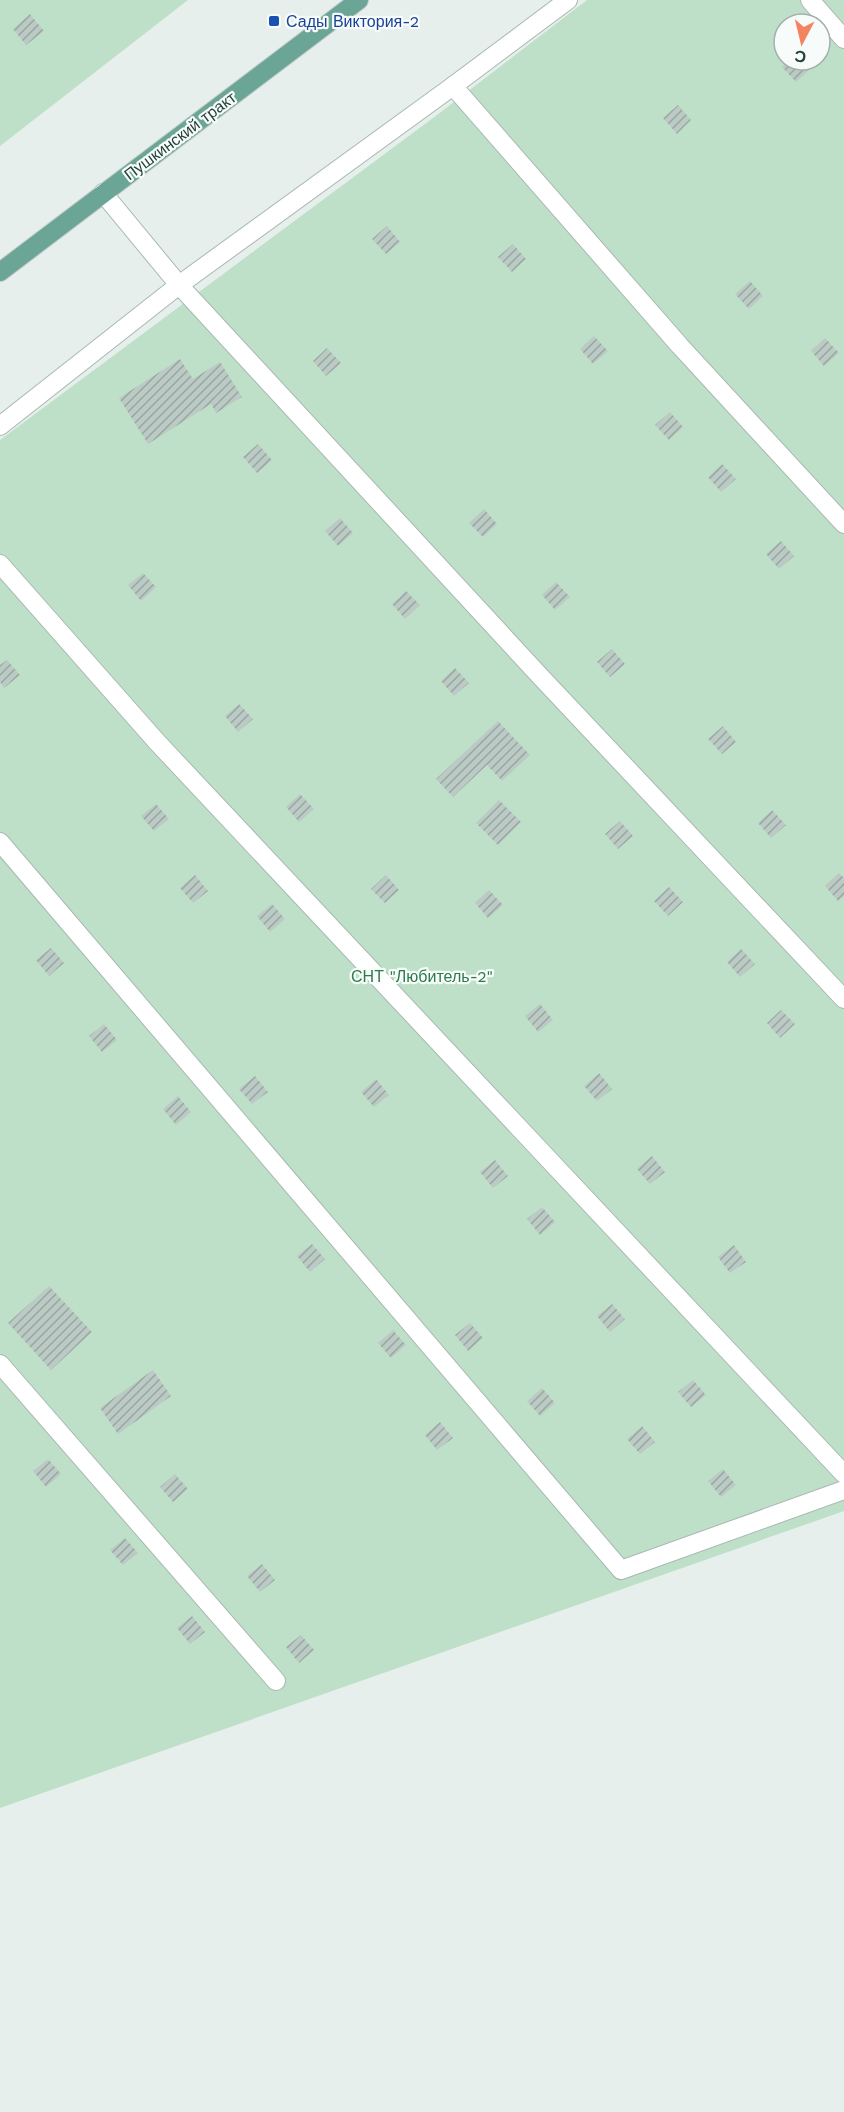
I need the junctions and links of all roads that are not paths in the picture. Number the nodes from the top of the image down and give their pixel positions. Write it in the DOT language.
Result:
graph roads {
  1 [pos="568,0"];
  2 [pos="810,0"];
  3 [pos="348,3"];
  4 [pos="844,39"];
  5 [pos="453,86"];
  6 [pos="103,193"];
  7 [pos="0,272"];
  8 [pos="179,285"];
  9 [pos="0,426"];
  10 [pos="844,524"];
  11 [pos="0,564"];
  12 [pos="0,842"];
  13 [pos="844,999"];
  14 [pos="0,1364"];
  15 [pos="844,1474"];
  16 [pos="844,1490"];
  17 [pos="276,1682"];
  1 -- 5 [label="lane"];
  2 -- 4 [label="lane"];
  3 -- 6 [label="main road, Пушкинский тракт"];
  5 -- 8 [label="lane"];
  5 -- 10 [label="lane"];
  6 -- 7 [label="main road, Пушкинский тракт"];
  6 -- 8 [label="lane"];
  8 -- 9 [label="lane"];
  8 -- 13 [label="lane"];
  11 -- 15 [label="lane"];
  12 -- 16 [label="lane"];
  14 -- 17 [label="lane"];
}
